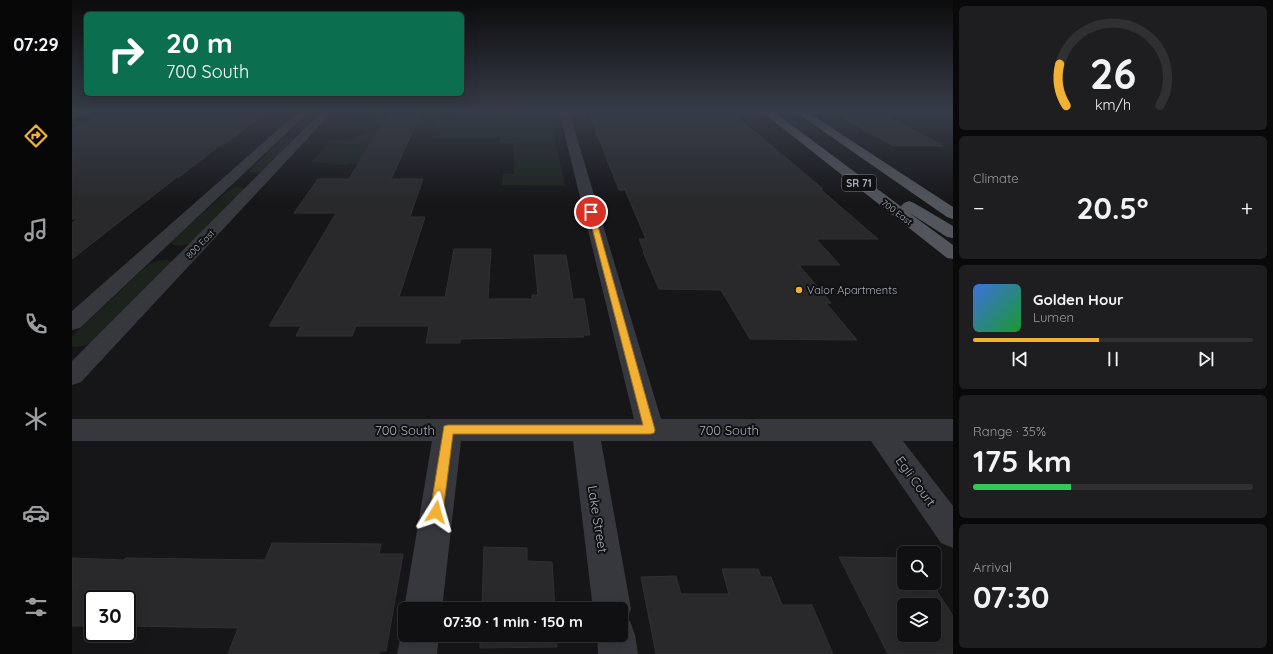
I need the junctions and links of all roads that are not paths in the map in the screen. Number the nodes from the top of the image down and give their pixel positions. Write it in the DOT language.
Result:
graph roads {
  1 [pos="271,142"];
  2 [pos="300,142"];
  3 [pos="572,142"];
  4 [pos="805,142"];
  5 [pos="845,142"];
  6 [pos="851,177"];
  7 [pos="228,182"];
  8 [pos="260,182"];
  9 [pos="953,214"];
  10 [pos="953,233"];
  11 [pos="148,254"];
  12 [pos="190,254"];
  13 [pos="953,254"];
  14 [pos="72,324"];
  15 [pos="72,376"];
  16 [pos="72,430"];
  17 [pos="448,430"];
  18 [pos="585,430"];
  19 [pos="650,430"];
  20 [pos="879,430"];
  21 [pos="953,430"];
  22 [pos="953,532"];
  23 [pos="424,602"];
  24 [pos="611,602"];
  25 [pos="419,642"];
  26 [pos="617,642"];
  27 [pos="417,654"];
  28 [pos="618,654"];
  1 -- 7 [label="street"];
  2 -- 8 [label="street, 800 East"];
  3 -- 19 [label="street"];
  4 -- 6 [label="main road, 700 East / SR 71"];
  5 -- 9 [label="main road, SR 71"];
  6 -- 10 [label="main road"];
  6 -- 13 [label="main road, 700 East / SR 71"];
  7 -- 8 [label="street"];
  7 -- 11 [label="street"];
  8 -- 12 [label="street, 800 East"];
  11 -- 12 [label="street"];
  11 -- 14 [label="street"];
  12 -- 15 [label="street, 800 East"];
  16 -- 17 [label="street, 700 South"];
  17 -- 18 [label="street, 700 South"];
  17 -- 23 [label="street"];
  18 -- 19 [label="street, 700 South"];
  18 -- 24 [label="street, Lake Street"];
  19 -- 20 [label="street, 700 South"];
  20 -- 21 [label="street, 700 South"];
  20 -- 22 [label="street, Egli Court"];
  25 -- 27 [label="street"];
  26 -- 28 [label="street"];
}
